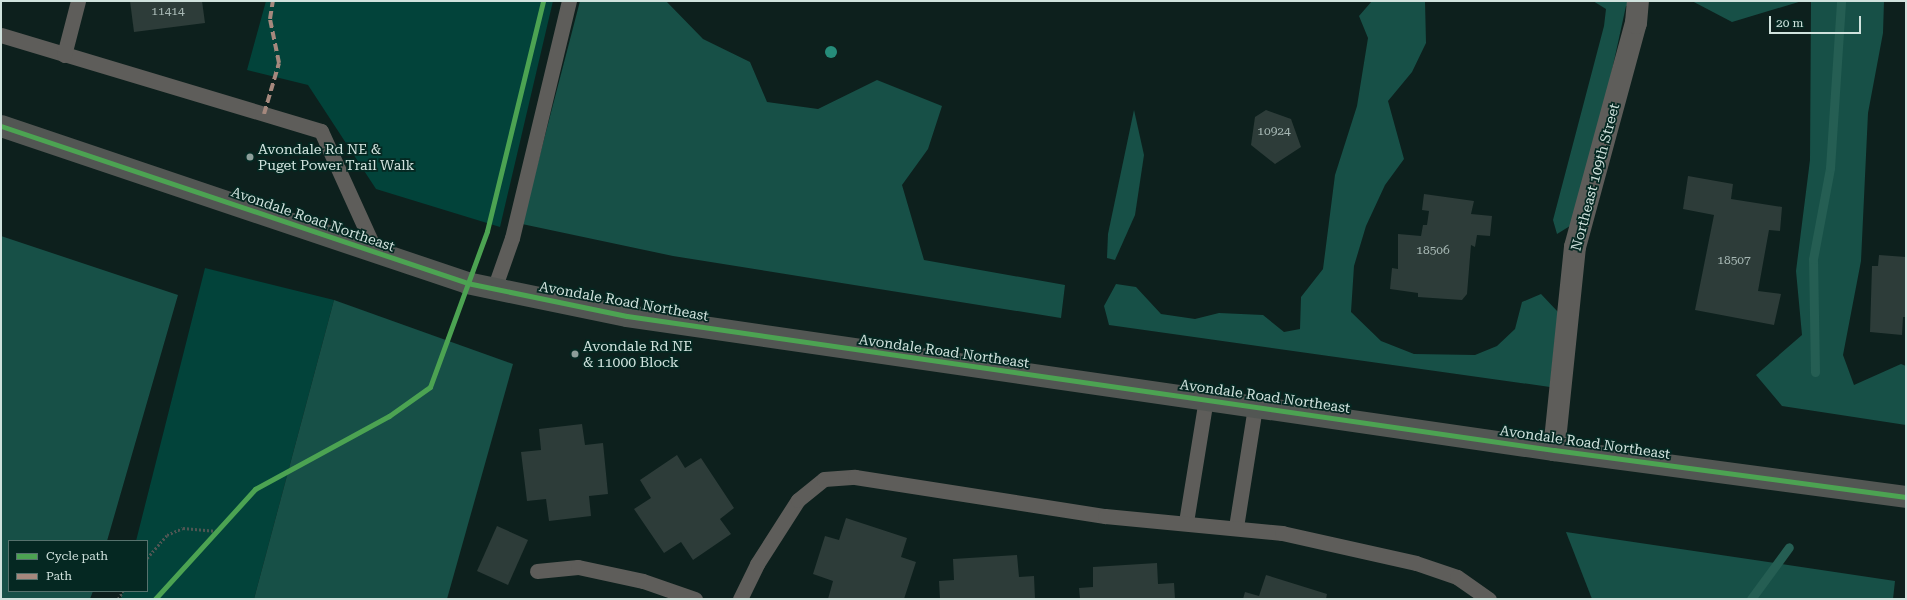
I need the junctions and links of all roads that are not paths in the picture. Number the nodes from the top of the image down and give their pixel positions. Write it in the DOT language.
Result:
graph roads {
  1 [pos="78,1"];
  2 [pos="569,1"];
  3 [pos="1638,1"];
  4 [pos="1,35"];
  5 [pos="64,55"];
  6 [pos="1,126"];
  7 [pos="376,252"];
  8 [pos="494,289"];
  9 [pos="1206,399"];
  10 [pos="1255,408"];
  11 [pos="1554,450"];
  12 [pos="1906,497"];
  13 [pos="1186,522"];
  14 [pos="1236,527"];
  15 [pos="537,571"];
  16 [pos="695,599"];
  17 [pos="740,599"];
  18 [pos="1489,599"];
  1 -- 5 [label="lane"];
  2 -- 8 [label="lane"];
  3 -- 11 [label="street, Northeast 109th Street"];
  4 -- 5 [label="lane"];
  5 -- 7 [label="lane"];
  6 -- 7 [label="main road, Avondale Road Northeast"];
  7 -- 8 [label="main road, Avondale Road Northeast"];
  8 -- 9 [label="main road, Avondale Road Northeast"];
  9 -- 10 [label="main road, Avondale Road Northeast"];
  9 -- 13 [label="lane"];
  10 -- 11 [label="main road, Avondale Road Northeast"];
  10 -- 14 [label="lane"];
  11 -- 12 [label="main road, Avondale Road Northeast"];
  13 -- 14 [label="lane"];
  13 -- 17 [label="lane"];
  14 -- 18 [label="lane"];
  15 -- 16 [label="lane"];
}
